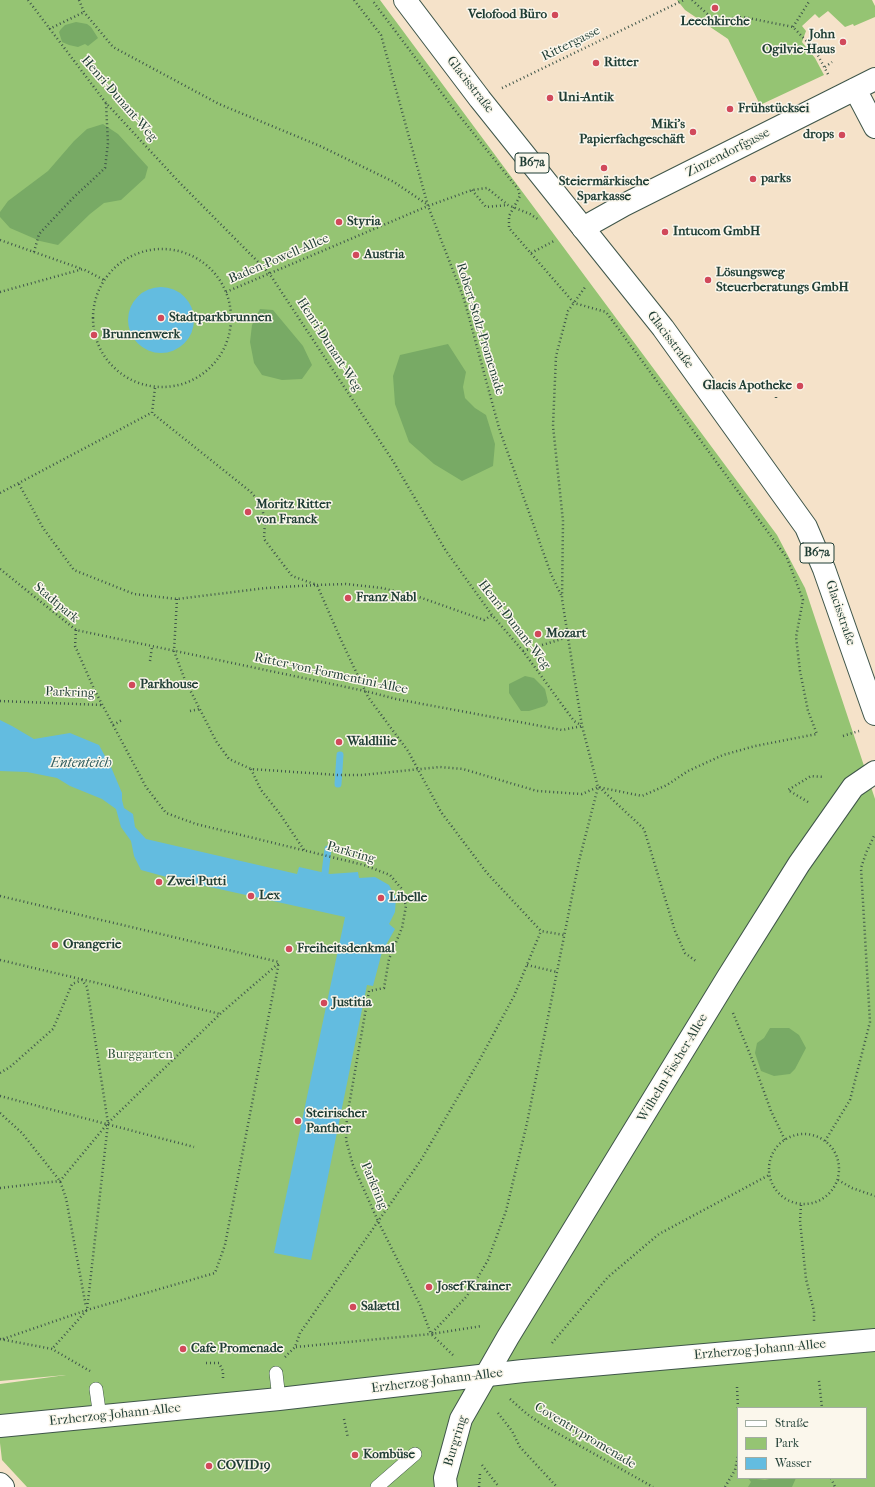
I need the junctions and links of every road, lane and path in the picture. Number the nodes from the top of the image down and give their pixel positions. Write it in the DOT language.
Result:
graph roads {
  1 [pos="28,0"];
  2 [pos="79,0"];
  3 [pos="354,0"];
  4 [pos="372,0"];
  5 [pos="405,0"];
  6 [pos="684,0"];
  7 [pos="692,0"];
  8 [pos="810,0"];
  9 [pos="84,12"];
  10 [pos="793,27"];
  11 [pos="49,28"];
  12 [pos="832,62"];
  13 [pos="825,67"];
  14 [pos="830,78"];
  15 [pos="875,79"];
  16 [pos="855,89"];
  17 [pos="480,99"];
  18 [pos="106,103"];
  19 [pos="875,127"];
  20 [pos="472,190"];
  21 [pos="508,204"];
  22 [pos="428,206"];
  23 [pos="514,207"];
  24 [pos="539,220"];
  25 [pos="583,228"];
  26 [pos="0,240"];
  27 [pos="554,242"];
  28 [pos="34,252"];
  29 [pos="531,253"];
  30 [pos="83,269"];
  31 [pos="269,273"];
  32 [pos="104,280"];
  33 [pos="586,286"];
  34 [pos="0,292"];
  35 [pos="226,292"];
  36 [pos="574,303"];
  37 [pos="155,388"];
  38 [pos="152,413"];
  39 [pos="19,484"];
  40 [pos="0,493"];
  41 [pos="0,570"];
  42 [pos="317,585"];
  43 [pos="177,599"];
  44 [pos="562,599"];
  45 [pos="492,615"];
  46 [pos="76,630"];
  47 [pos="568,637"];
  48 [pos="152,647"];
  49 [pos="174,651"];
  50 [pos="523,651"];
  51 [pos="150,661"];
  52 [pos="365,691"];
  53 [pos="0,701"];
  54 [pos="102,705"];
  55 [pos="200,709"];
  56 [pos="190,711"];
  57 [pos="875,714"];
  58 [pos="122,720"];
  59 [pos="113,725"];
  60 [pos="582,726"];
  61 [pos="251,770"];
  62 [pos="417,770"];
  63 [pos="875,772"];
  64 [pos="824,777"];
  65 [pos="598,787"];
  66 [pos="808,802"];
  67 [pos="875,834"];
  68 [pos="304,850"];
  69 [pos="0,896"];
  70 [pos="541,931"];
  71 [pos="564,935"];
  72 [pos="0,960"];
  73 [pos="279,962"];
  74 [pos="697,962"];
  75 [pos="527,965"];
  76 [pos="557,972"];
  77 [pos="82,980"];
  78 [pos="220,1014"];
  79 [pos="733,1014"];
  80 [pos="0,1073"];
  81 [pos="0,1096"];
  82 [pos="0,1114"];
  83 [pos="108,1123"];
  84 [pos="785,1140"];
  85 [pos="825,1141"];
  86 [pos="194,1147"];
  87 [pos="769,1175"];
  88 [pos="838,1180"];
  89 [pos="60,1181"];
  90 [pos="0,1188"];
  91 [pos="875,1196"];
  92 [pos="801,1204"];
  93 [pos="378,1220"];
  94 [pos="87,1310"];
  95 [pos="814,1322"];
  96 [pos="482,1326"];
  97 [pos="431,1334"];
  98 [pos="2,1339"];
  99 [pos="875,1340"];
  100 [pos="552,1343"];
  101 [pos="295,1347"];
  102 [pos="52,1350"];
  103 [pos="454,1356"];
  104 [pos="206,1363"];
  105 [pos="279,1368"];
  106 [pos="93,1372"];
  107 [pos="485,1376"];
  108 [pos="224,1378"];
  109 [pos="820,1381"];
  110 [pos="736,1387"];
  111 [pos="96,1389"];
  112 [pos="279,1399"];
  113 [pos="510,1399"];
  114 [pos="738,1407"];
  115 [pos="822,1407"];
  116 [pos="498,1413"];
  117 [pos="100,1417"];
  118 [pos="344,1419"];
  119 [pos="0,1426"];
  120 [pos="348,1438"];
  121 [pos="416,1454"];
  122 [pos="737,1461"];
  123 [pos="482,1465"];
  124 [pos="480,1473"];
  125 [pos="0,1484"];
  126 [pos="3,1487"];
  127 [pos="377,1487"];
  128 [pos="446,1487"];
  129 [pos="479,1487"];
  130 [pos="500,1487"];
  131 [pos="557,1487"];
  132 [pos="653,1487"];
  133 [pos="726,1487"];
  1 -- 11 [label="path, Henri-Dunant-Weg"];
  2 -- 9 [label="path"];
  3 -- 22 [label="path, Robert-Stolz-Promenade"];
  4 -- 23 [label="path"];
  5 -- 17 [label="main road, Glacisstraße / B67a"];
  6 -- 17 [label="path, Rittergasse"];
  7 -- 10 [label="path"];
  8 -- 10 [label="path"];
  9 -- 11 [label="path"];
  9 -- 22 [label="path"];
  10 -- 13 [label="path"];
  11 -- 18 [label="path, Henri-Dunant-Weg"];
  12 -- 13 [label="path"];
  13 -- 14 [label="path"];
  15 -- 16 [label="main road, Zinzendorfgasse"];
  16 -- 19 [label="main road"];
  16 -- 25 [label="main road, Zinzendorfgasse"];
  17 -- 25 [label="main road, Glacisstraße / B67a"];
  18 -- 28 [label="path"];
  18 -- 31 [label="path, Henri-Dunant-Weg"];
  20 -- 21 [label="path"];
  20 -- 21 [label="path"];
  20 -- 22 [label="path, Baden-Powell-Allee"];
  21 -- 23 [label="path"];
  22 -- 31 [label="path, Baden-Powell-Allee"];
  22 -- 44 [label="path, Robert-Stolz-Promenade"];
  23 -- 24 [label="path"];
  23 -- 29 [label="path"];
  25 -- 57 [label="main road, Glacisstraße / B67a"];
  26 -- 28 [label="path"];
  27 -- 29 [label="path"];
  28 -- 30 [label="path"];
  29 -- 36 [label="path"];
  30 -- 32 [label="path"];
  30 -- 34 [label="path"];
  31 -- 35 [label="path, Baden-Powell-Allee"];
  31 -- 45 [label="path, Henri-Dunant-Weg"];
  32 -- 35 [label="path"];
  32 -- 37 [label="path"];
  33 -- 36 [label="path"];
  35 -- 37 [label="path"];
  36 -- 44 [label="path"];
  36 -- 65 [label="path"];
  37 -- 38 [label="path"];
  38 -- 39 [label="path"];
  38 -- 42 [label="path"];
  39 -- 40 [label="path"];
  39 -- 43 [label="path"];
  41 -- 46 [label="path, Stadtpark"];
  42 -- 43 [label="path"];
  42 -- 45 [label="path"];
  42 -- 52 [label="path"];
  43 -- 49 [label="path"];
  44 -- 47 [label="path"];
  45 -- 50 [label="path, Henri-Dunant-Weg"];
  46 -- 48 [label="path, Ritter-von-Formentini-Allee"];
  46 -- 54 [label="path, Stadtpark"];
  47 -- 50 [label="path"];
  47 -- 60 [label="path"];
  48 -- 49 [label="path, Ritter-von-Formentini-Allee"];
  48 -- 51 [label="path"];
  49 -- 52 [label="path, Ritter-von-Formentini-Allee"];
  49 -- 55 [label="path"];
  50 -- 60 [label="path, Henri-Dunant-Weg"];
  52 -- 60 [label="path, Ritter-von-Formentini-Allee"];
  52 -- 62 [label="path"];
  53 -- 54 [label="path, Parkring"];
  54 -- 59 [label="path, Parkring"];
  55 -- 56 [label="path"];
  55 -- 61 [label="path"];
  58 -- 59 [label="path"];
  59 -- 68 [label="path, Parkring"];
  60 -- 65 [label="path"];
  61 -- 62 [label="path"];
  61 -- 68 [label="path"];
  62 -- 65 [label="path"];
  62 -- 70 [label="path"];
  63 -- 107 [label="main road, Wilhelm-Fischer-Allee"];
  64 -- 66 [label="path"];
  65 -- 71 [label="path"];
  65 -- 74 [label="path"];
  67 -- 85 [label="path"];
  68 -- 93 [label="path, Parkring"];
  69 -- 73 [label="path"];
  70 -- 71 [label="path"];
  70 -- 75 [label="path"];
  71 -- 76 [label="path"];
  72 -- 77 [label="path"];
  73 -- 78 [label="path"];
  73 -- 94 [label="path"];
  75 -- 76 [label="path"];
  75 -- 93 [label="path"];
  76 -- 97 [label="path"];
  77 -- 78 [label="path"];
  77 -- 80 [label="path"];
  77 -- 83 [label="path"];
  78 -- 83 [label="path"];
  79 -- 84 [label="path"];
  81 -- 83 [label="path"];
  82 -- 89 [label="path"];
  83 -- 86 [label="path"];
  83 -- 89 [label="path"];
  83 -- 94 [label="path"];
  84 -- 85 [label="path"];
  84 -- 87 [label="path"];
  85 -- 88 [label="path"];
  87 -- 92 [label="path"];
  87 -- 100 [label="path"];
  88 -- 91 [label="path"];
  88 -- 92 [label="path"];
  89 -- 90 [label="path"];
  89 -- 94 [label="path"];
  92 -- 95 [label="path"];
  93 -- 97 [label="path"];
  93 -- 101 [label="path"];
  94 -- 98 [label="path"];
  94 -- 102 [label="path"];
  96 -- 97 [label="path"];
  97 -- 101 [label="path"];
  97 -- 103 [label="path"];
  98 -- 102 [label="path"];
  99 -- 107 [label="main road, Erzherzog-Johann-Allee"];
  101 -- 105 [label="path"];
  102 -- 106 [label="path"];
  104 -- 108 [label="path"];
  105 -- 112 [label="lane"];
  107 -- 112 [label="main road, Erzherzog-Johann-Allee"];
  107 -- 128 [label="main road, Burgring"];
  109 -- 115 [label="path"];
  110 -- 114 [label="path"];
  111 -- 117 [label="lane"];
  112 -- 117 [label="main road, Erzherzog-Johann-Allee"];
  113 -- 132 [label="path, Coventrypromenade"];
  116 -- 131 [label="path"];
  117 -- 119 [label="main road, Erzherzog-Johann-Allee"];
  118 -- 120 [label="path"];
  121 -- 127 [label="lane"];
  122 -- 133 [label="path"];
  123 -- 130 [label="path"];
  124 -- 129 [label="path"];
  125 -- 126 [label="main road"];
}
